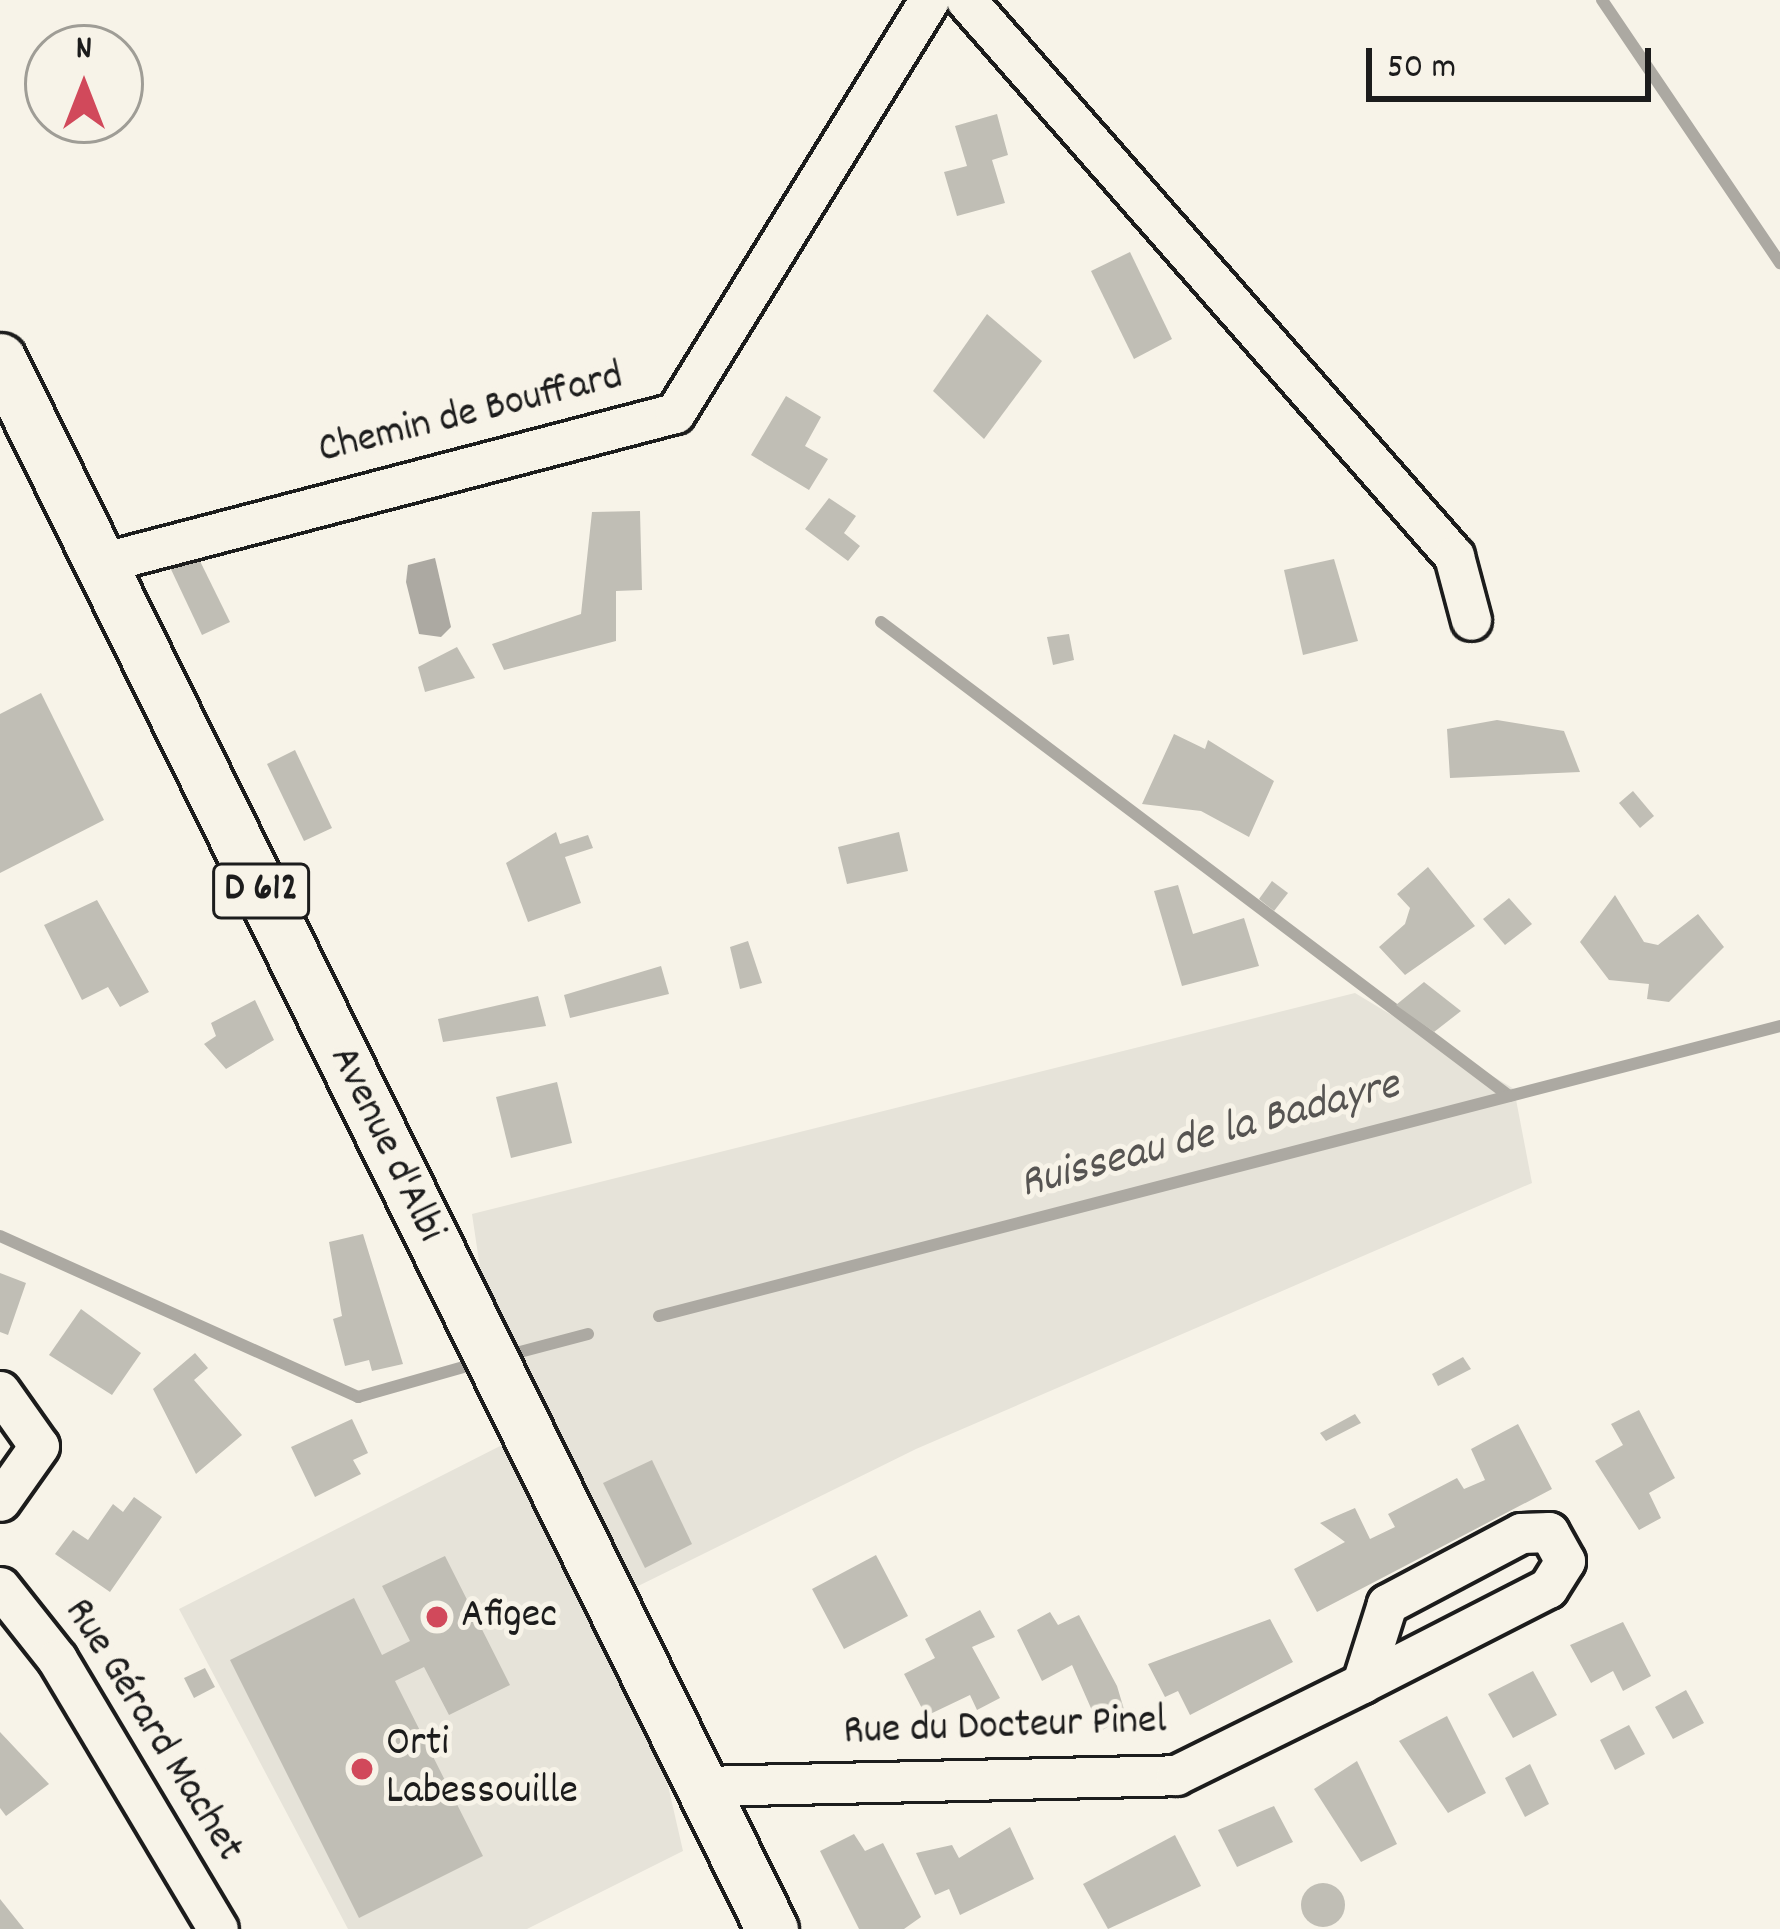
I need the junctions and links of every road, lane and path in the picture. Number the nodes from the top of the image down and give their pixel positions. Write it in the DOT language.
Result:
graph roads {
  1 [pos="929,0"];
  2 [pos="966,0"];
  3 [pos="0,359"];
  4 [pos="100,562"];
  5 [pos="1471,620"];
  6 [pos="0,1391"];
  7 [pos="0,1501"];
  8 [pos="0,1587"];
  9 [pos="1362,1683"];
  10 [pos="702,1786"];
  11 [pos="218,1929"];
  12 [pos="772,1929"];
  1 -- 4 [label="street, Chemin de Bouffard"];
  2 -- 5 [label="street"];
  3 -- 4 [label="main road, Avenue d'Albi / D 612"];
  4 -- 10 [label="main road, Avenue d'Albi / D 612"];
  6 -- 7 [label="street"];
  8 -- 11 [label="street, Rue Gérard Machet"];
  9 -- 9 [label="street, Rue du Docteur Pinel"];
  9 -- 10 [label="street, Rue du Docteur Pinel"];
  10 -- 12 [label="main road, Avenue d'Albi / D 612"];
}
